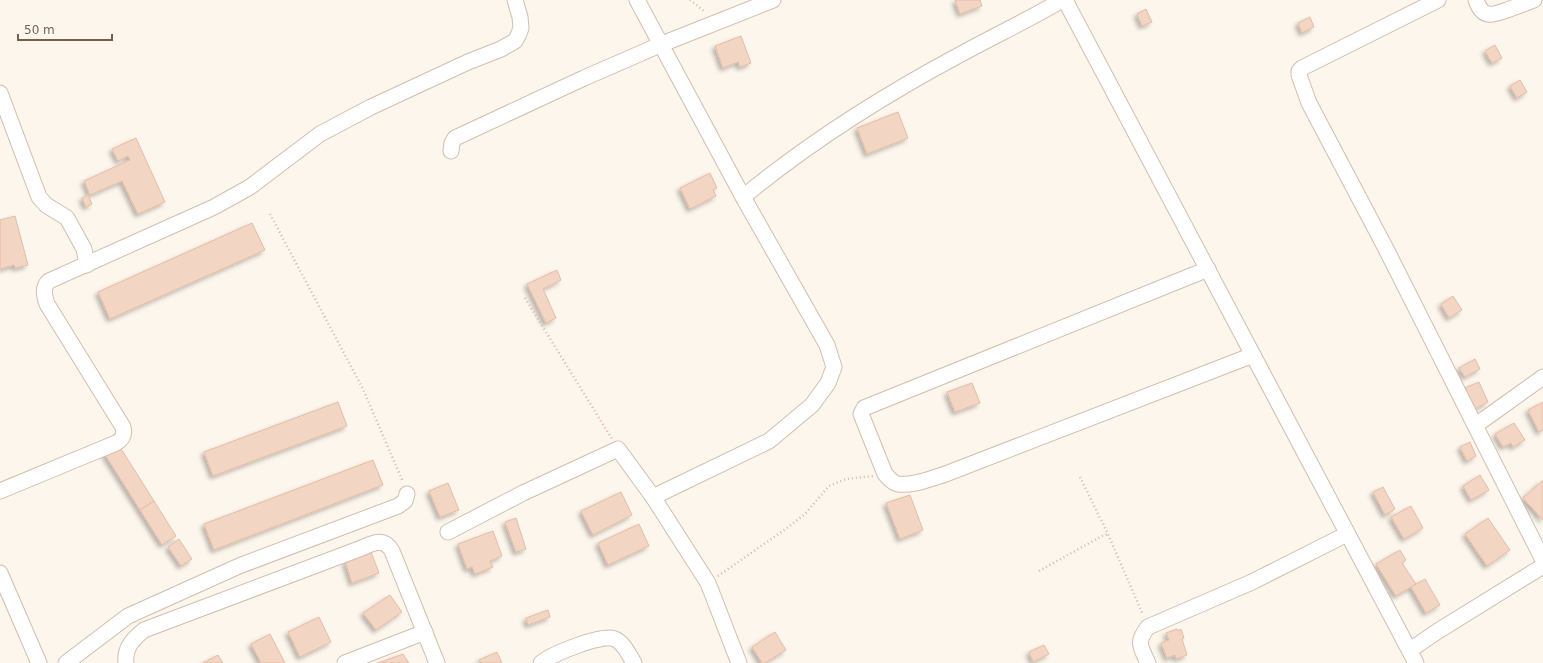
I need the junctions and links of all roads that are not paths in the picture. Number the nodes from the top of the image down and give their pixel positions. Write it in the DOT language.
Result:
graph roads {
  1 [pos="515,0"];
  2 [pos="637,0"];
  3 [pos="773,0"];
  4 [pos="1062,0"];
  5 [pos="1066,0"];
  6 [pos="1438,0"];
  7 [pos="1476,0"];
  8 [pos="1534,0"];
  9 [pos="662,44"];
  10 [pos="0,93"];
  11 [pos="450,152"];
  12 [pos="743,197"];
  13 [pos="87,265"];
  14 [pos="1208,269"];
  15 [pos="1253,355"];
  16 [pos="1543,377"];
  17 [pos="1476,425"];
  18 [pos="0,491"];
  19 [pos="407,494"];
  20 [pos="653,497"];
  21 [pos="448,532"];
  22 [pos="1347,534"];
  23 [pos="1543,560"];
  24 [pos="1543,566"];
  25 [pos="0,573"];
  26 [pos="425,632"];
  27 [pos="1413,657"];
  28 [pos="39,663"];
  29 [pos="66,663"];
  30 [pos="126,663"];
  31 [pos="345,663"];
  32 [pos="437,663"];
  33 [pos="541,663"];
  34 [pos="634,663"];
  35 [pos="739,663"];
  36 [pos="1148,663"];
  1 -- 13 [label="street"];
  2 -- 9 [label="street"];
  3 -- 9 [label="street"];
  4 -- 12 [label="street"];
  5 -- 14 [label="street"];
  6 -- 17 [label="street"];
  7 -- 8 [label="street"];
  9 -- 11 [label="street"];
  9 -- 12 [label="street"];
  10 -- 13 [label="street"];
  12 -- 20 [label="street"];
  13 -- 18 [label="street"];
  14 -- 15 [label="street"];
  14 -- 15 [label="street"];
  15 -- 22 [label="street"];
  16 -- 17 [label="street"];
  17 -- 23 [label="street"];
  19 -- 29 [label="street"];
  20 -- 21 [label="street"];
  20 -- 35 [label="street"];
  22 -- 27 [label="street"];
  22 -- 36 [label="street"];
  24 -- 27 [label="street"];
  25 -- 28 [label="street"];
  26 -- 30 [label="street"];
  26 -- 31 [label="street"];
  26 -- 32 [label="street"];
  33 -- 34 [label="street"];
}
